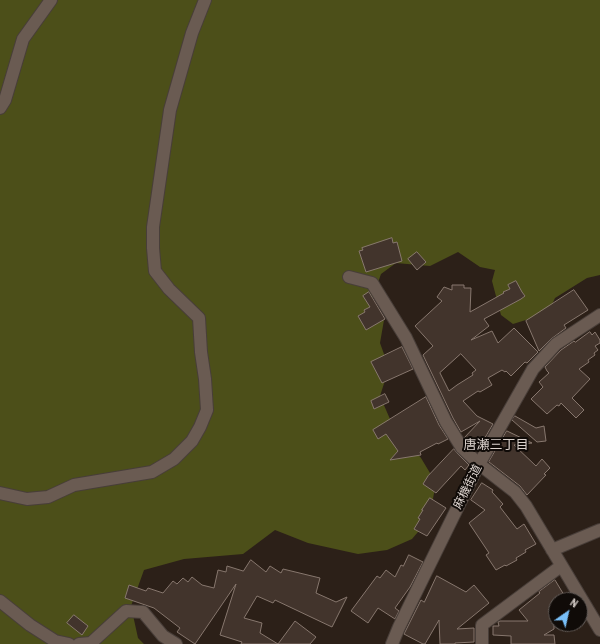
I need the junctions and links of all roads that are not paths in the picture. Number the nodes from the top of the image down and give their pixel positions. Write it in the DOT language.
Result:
graph roads {
  1 [pos="51,0"];
  2 [pos="205,0"];
  3 [pos="0,108"];
  4 [pos="349,277"];
  5 [pos="600,315"];
  6 [pos="479,464"];
  7 [pos="0,493"];
  8 [pos="600,530"];
  9 [pos="552,550"];
  10 [pos="561,566"];
  11 [pos="0,601"];
  12 [pos="600,630"];
  13 [pos="69,644"];
  14 [pos="80,644"];
  15 [pos="176,644"];
  16 [pos="392,644"];
  17 [pos="482,644"];
  1 -- 3 [label="street"];
  2 -- 7 [label="street"];
  4 -- 6 [label="street"];
  5 -- 6 [label="street, 麻機街道"];
  6 -- 9 [label="street"];
  6 -- 16 [label="street, 麻機街道"];
  8 -- 9 [label="street"];
  9 -- 10 [label="street"];
  10 -- 12 [label="street"];
  10 -- 17 [label="street"];
  11 -- 13 [label="street"];
  14 -- 15 [label="street"];
}
